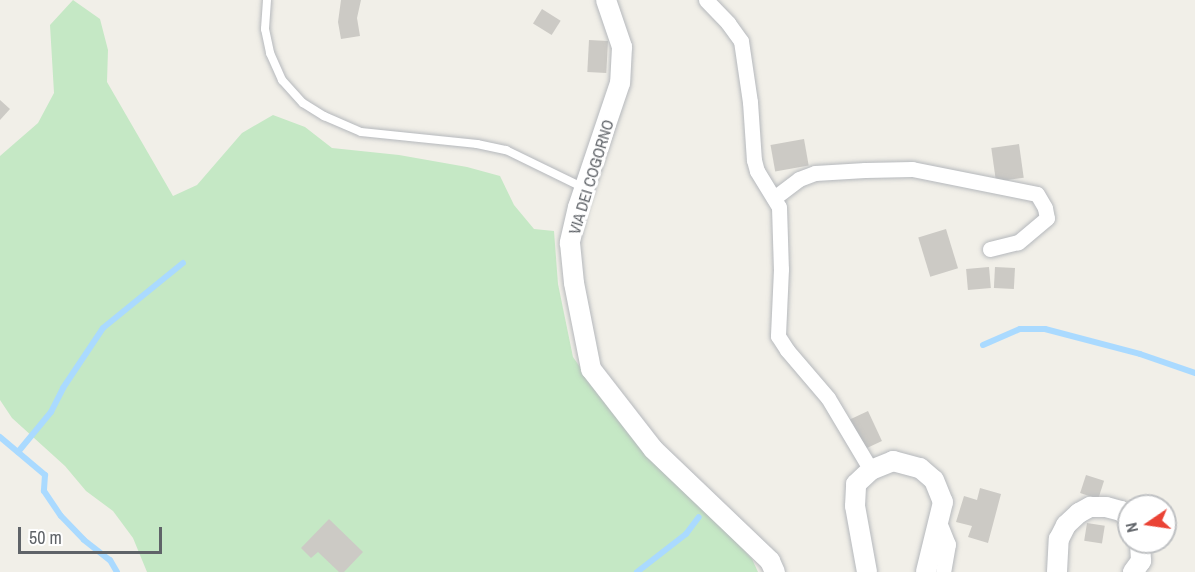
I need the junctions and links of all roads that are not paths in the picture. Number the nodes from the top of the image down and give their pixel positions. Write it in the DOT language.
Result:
graph roads {
  1 [pos="267,0"];
  2 [pos="606,0"];
  3 [pos="706,0"];
  4 [pos="585,188"];
  5 [pos="774,198"];
  6 [pos="990,249"];
  7 [pos="871,470"];
  8 [pos="1117,510"];
  9 [pos="939,522"];
  10 [pos="1140,554"];
  11 [pos="775,572"];
  12 [pos="867,572"];
  13 [pos="926,572"];
  14 [pos="943,572"];
  15 [pos="1057,572"];
  16 [pos="1133,572"];
  1 -- 4 [label="lane"];
  2 -- 4 [label="street, VIA DEI COGORNO"];
  3 -- 5 [label="street"];
  4 -- 11 [label="street, VIA DEI COGORNO"];
  5 -- 6 [label="street"];
  5 -- 7 [label="street"];
  7 -- 9 [label="street"];
  7 -- 12 [label="street"];
  8 -- 15 [label="street"];
  9 -- 13 [label="street"];
  9 -- 14 [label="street"];
  10 -- 16 [label="street"];
}
